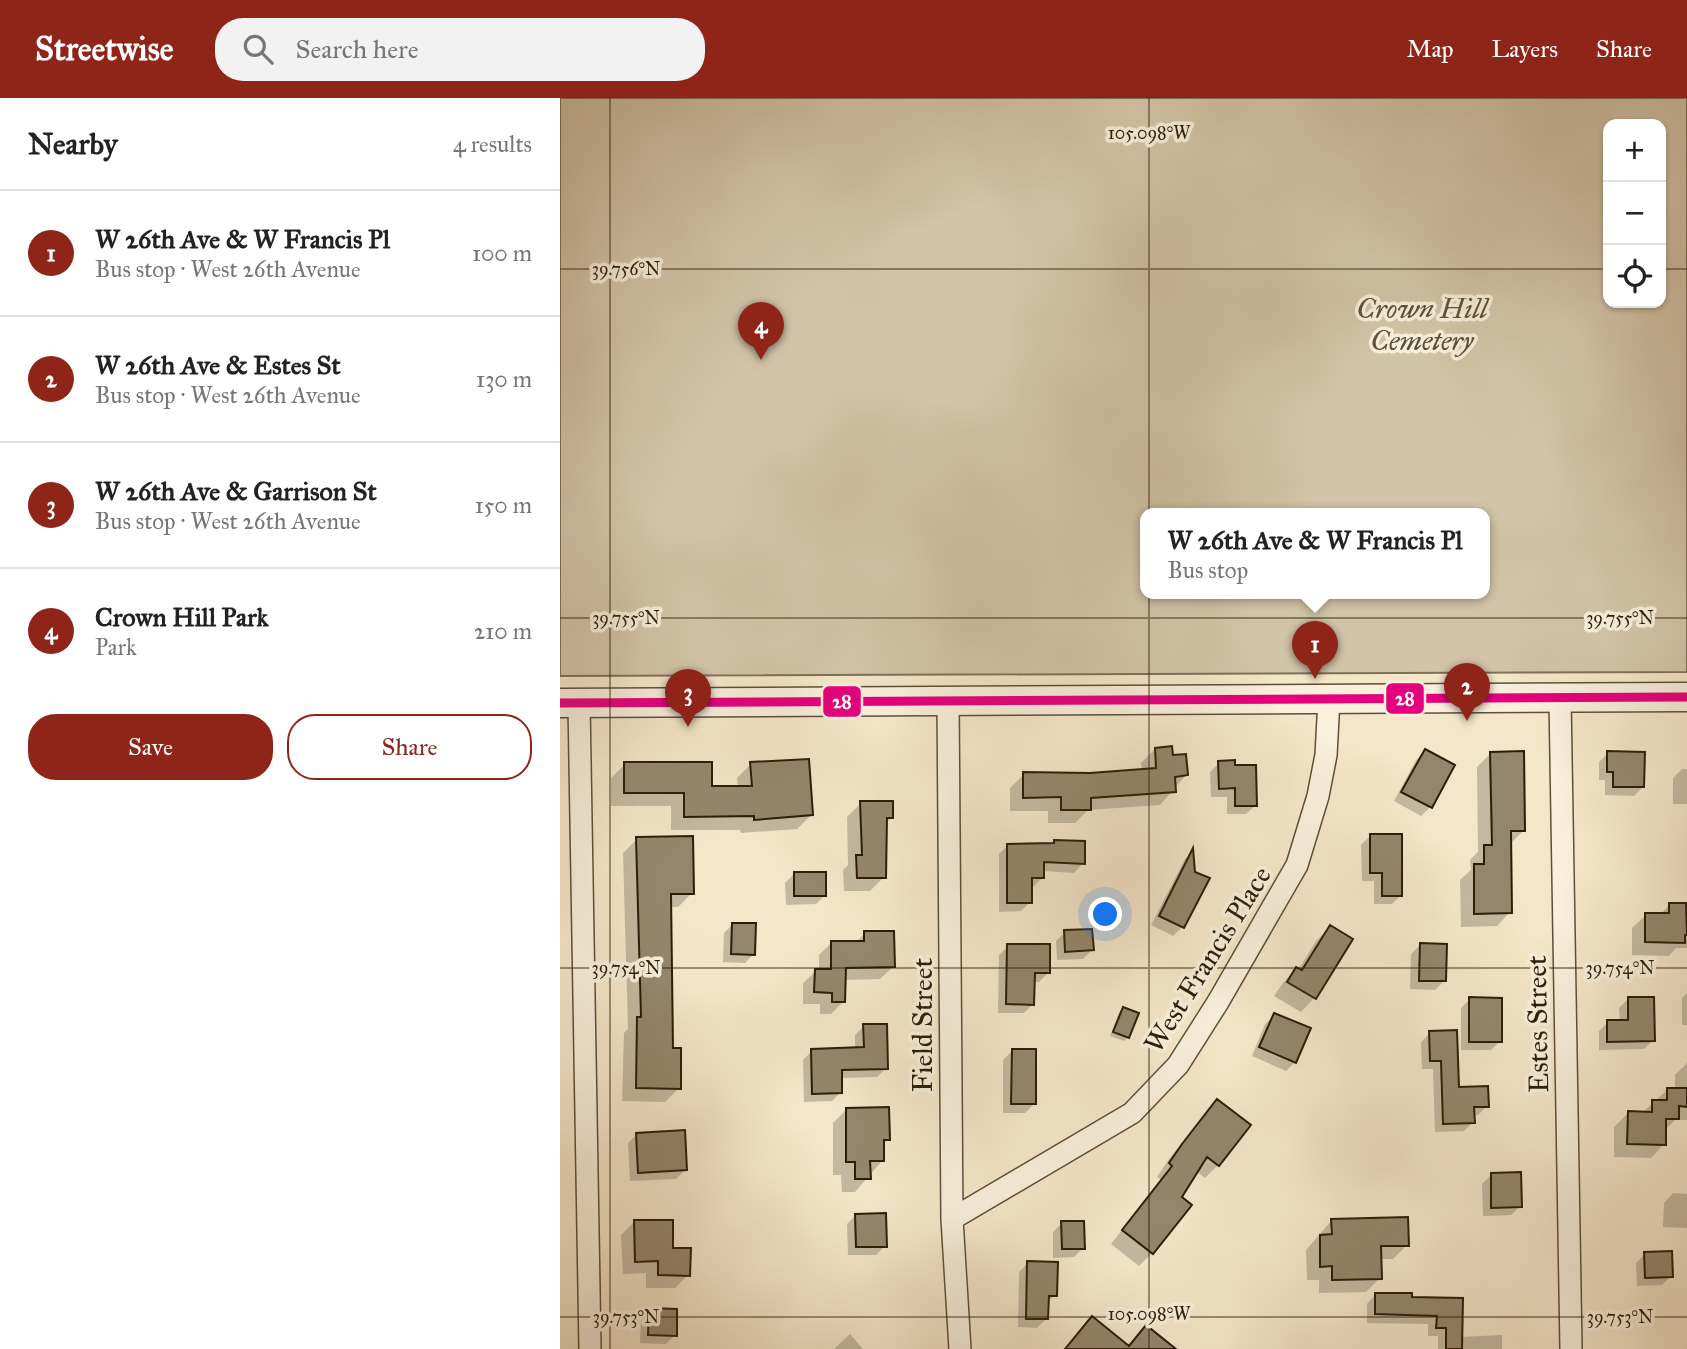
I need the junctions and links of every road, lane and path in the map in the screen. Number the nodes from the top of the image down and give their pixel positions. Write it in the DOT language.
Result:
graph roads {
  1 [pos="1687,697"];
  2 [pos="1560,698"];
  3 [pos="1329,699"];
  4 [pos="948,701"];
  5 [pos="570,703"];
  6 [pos="952,1219"];
  7 [pos="590,1349"];
  8 [pos="960,1349"];
  9 [pos="1571,1349"];
  1 -- 2 [label="street"];
  2 -- 3 [label="street"];
  2 -- 9 [label="street, Estes Street"];
  3 -- 4 [label="street"];
  3 -- 6 [label="street, West Francis Place"];
  4 -- 5 [label="street"];
  4 -- 6 [label="street, Field Street"];
  5 -- 7 [label="street"];
  6 -- 8 [label="street, Field Street"];
}
